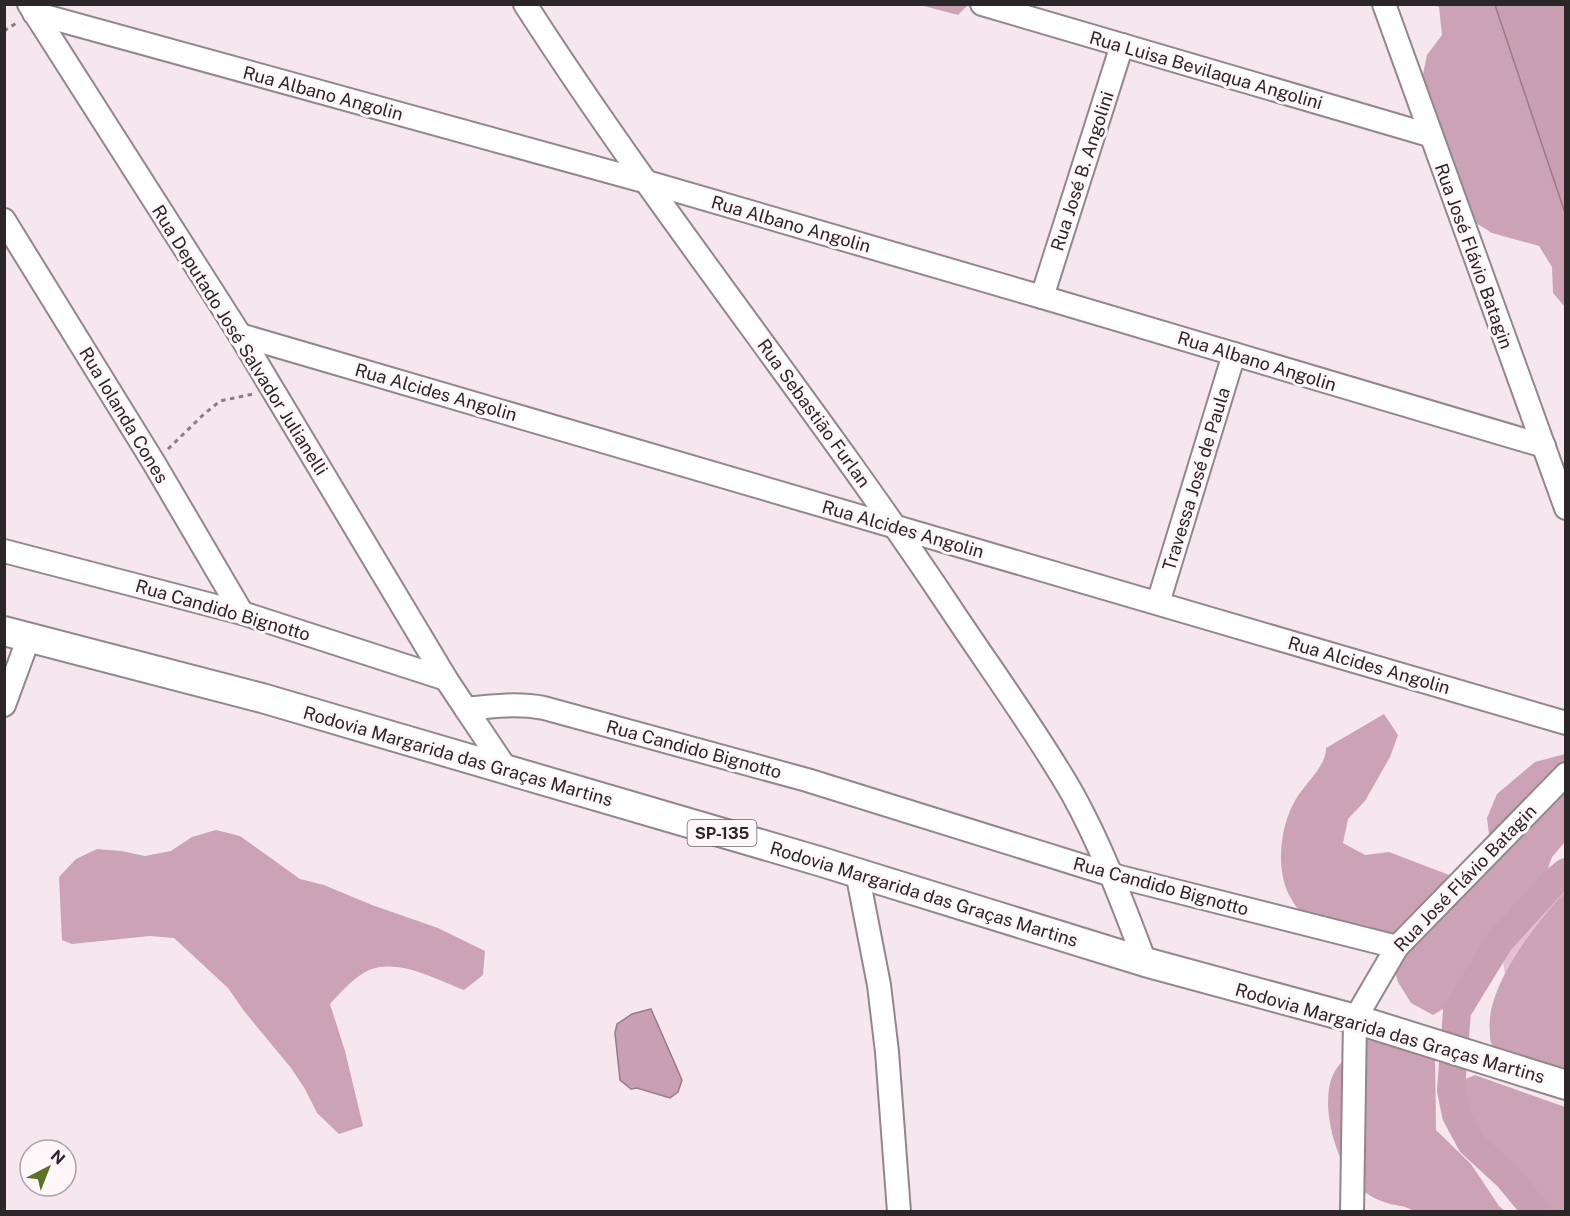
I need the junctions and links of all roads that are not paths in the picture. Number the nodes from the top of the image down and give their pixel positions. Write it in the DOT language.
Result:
graph roads {
  1 [pos="525,4"];
  2 [pos="982,4"];
  3 [pos="1384,4"];
  4 [pos="32,9"];
  5 [pos="1122,45"];
  6 [pos="1430,135"];
  7 [pos="647,182"];
  8 [pos="4,220"];
  9 [pos="1042,297"];
  10 [pos="240,335"];
  11 [pos="1234,354"];
  12 [pos="1544,446"];
  13 [pos="1566,508"];
  14 [pos="896,527"];
  15 [pos="4,551"];
  16 [pos="1158,603"];
  17 [pos="242,613"];
  18 [pos="17,634"];
  19 [pos="446,679"];
  20 [pos="4,705"];
  21 [pos="466,709"];
  22 [pos="1566,723"];
  23 [pos="507,770"];
  24 [pos="1566,774"];
  25 [pos="857,872"];
  26 [pos="1112,875"];
  27 [pos="1397,947"];
  28 [pos="1145,962"];
  29 [pos="1355,1020"];
  30 [pos="1566,1085"];
  31 [pos="899,1212"];
  32 [pos="1352,1212"];
  1 -- 7 [label="street, Rua Sebastião Furlan"];
  2 -- 5 [label="street, Rua Luisa Bevilaqua Angolini"];
  3 -- 6 [label="street, Rua José Flávio Batagin"];
  4 -- 7 [label="street, Rua Albano Angolin"];
  4 -- 10 [label="street, Rua Deputado José Salvador Julianelli"];
  5 -- 6 [label="street, Rua Luisa Bevilaqua Angolini"];
  5 -- 9 [label="street, Rua José B. Angolini"];
  6 -- 12 [label="street, Rua José Flávio Batagin"];
  7 -- 9 [label="street, Rua Albano Angolin"];
  7 -- 14 [label="street, Rua Sebastião Furlan"];
  8 -- 17 [label="street, Rua Iolanda Cones"];
  9 -- 11 [label="street, Rua Albano Angolin"];
  10 -- 14 [label="street, Rua Alcides Angolin"];
  10 -- 19 [label="street, Rua Deputado José Salvador Julianelli"];
  11 -- 12 [label="street, Rua Albano Angolin"];
  11 -- 16 [label="street, Travessa José de Paula"];
  12 -- 13 [label="street, Rua José Flávio Batagin"];
  14 -- 16 [label="street, Rua Alcides Angolin"];
  14 -- 26 [label="street, Rua Sebastião Furlan"];
  15 -- 17 [label="street, Rua Candido Bignotto"];
  16 -- 22 [label="street, Rua Alcides Angolin"];
  17 -- 19 [label="street, Rua Candido Bignotto"];
  18 -- 20 [label="street"];
  18 -- 23 [label="main road, Rodovia Margarida das Graças Martins / SP-135"];
  19 -- 21 [label="street"];
  21 -- 23 [label="street"];
  21 -- 26 [label="street, Rua Candido Bignotto"];
  23 -- 25 [label="main road, Rodovia Margarida das Graças Martins / SP-135"];
  24 -- 27 [label="street, Rua José Flávio Batagin"];
  25 -- 28 [label="main road, Rodovia Margarida das Graças Martins / SP-135"];
  25 -- 31 [label="street"];
  26 -- 27 [label="street, Rua Candido Bignotto"];
  26 -- 28 [label="street, Rua Sebastião Furlan"];
  27 -- 29 [label="street, Rua José Flávio Batagin"];
  28 -- 29 [label="main road, Rodovia Margarida das Graças Martins / SP-135"];
  29 -- 30 [label="main road, Rodovia Margarida das Graças Martins / SP-135"];
  29 -- 32 [label="street"];
}
